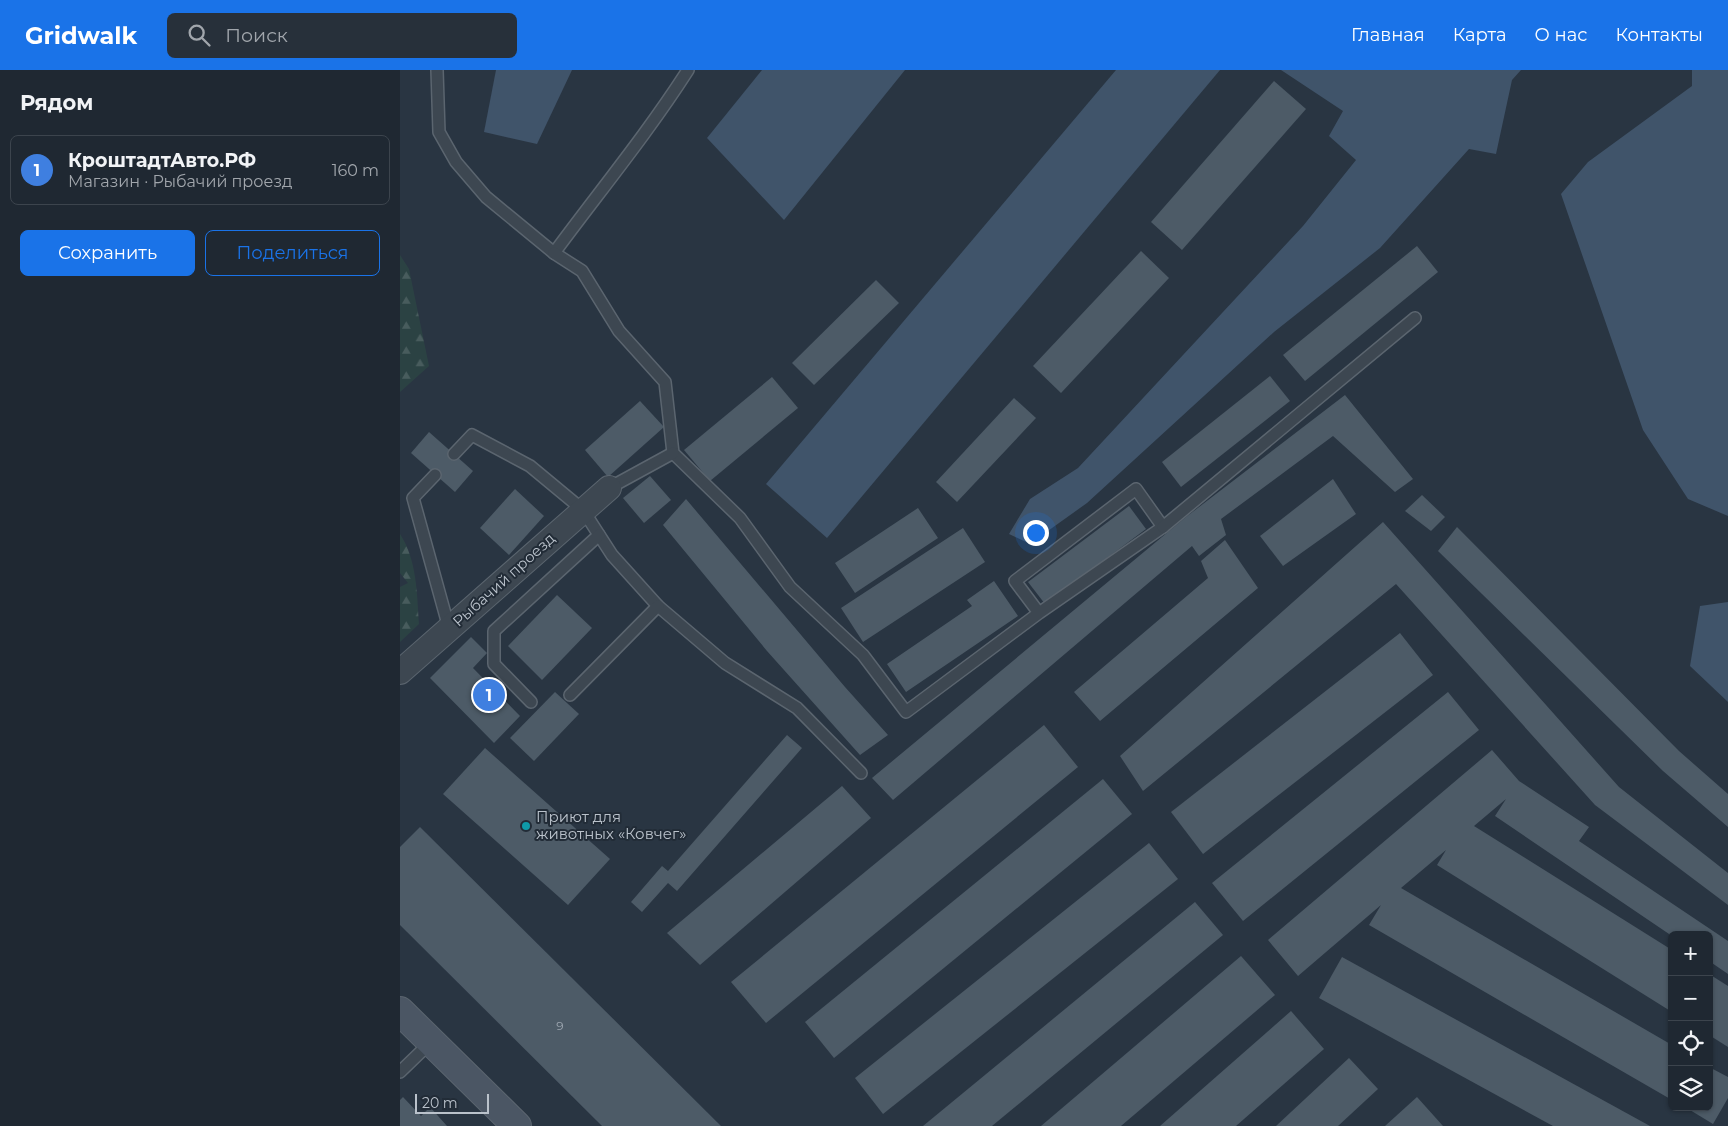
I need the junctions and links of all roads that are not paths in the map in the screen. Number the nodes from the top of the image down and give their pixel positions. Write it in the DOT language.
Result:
graph roads {
  1 [pos="437,70"];
  2 [pos="688,70"];
  3 [pos="554,253"];
  4 [pos="1415,318"];
  5 [pos="673,453"];
  6 [pos="454,454"];
  7 [pos="435,475"];
  8 [pos="609,488"];
  9 [pos="583,510"];
  10 [pos="1163,527"];
  11 [pos="599,535"];
  12 [pos="658,606"];
  13 [pos="1039,613"];
  14 [pos="449,628"];
  15 [pos="400,672"];
  16 [pos="570,695"];
  17 [pos="531,702"];
  18 [pos="861,773"];
  19 [pos="400,1011"];
  20 [pos="431,1042"];
  21 [pos="400,1072"];
  22 [pos="517,1126"];
  1 -- 3 [label="lane"];
  2 -- 3 [label="lane"];
  3 -- 5 [label="lane"];
  4 -- 10 [label="lane"];
  5 -- 8 [label="lane"];
  5 -- 13 [label="lane"];
  6 -- 9 [label="lane"];
  7 -- 14 [label="lane"];
  8 -- 9 [label="street, Рыбачий проезд"];
  9 -- 11 [label="lane"];
  9 -- 14 [label="street, Рыбачий проезд"];
  10 -- 13 [label="lane"];
  10 -- 13 [label="lane"];
  11 -- 12 [label="lane"];
  11 -- 17 [label="lane"];
  12 -- 16 [label="lane"];
  12 -- 18 [label="lane"];
  14 -- 15 [label="street, Рыбачий проезд"];
  19 -- 20 [label="street"];
  20 -- 21 [label="lane"];
  20 -- 22 [label="street"];
}
